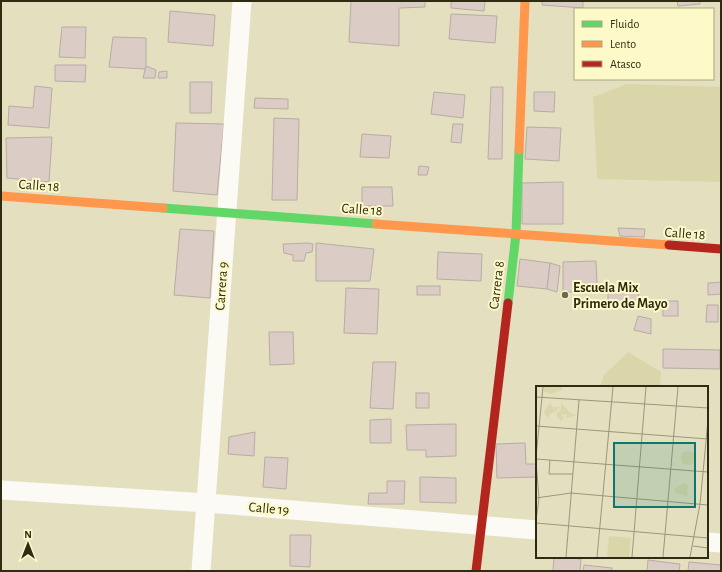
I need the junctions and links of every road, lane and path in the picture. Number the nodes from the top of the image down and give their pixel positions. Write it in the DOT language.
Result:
graph roads {
  1 [pos="242,1"];
  2 [pos="525,1"];
  3 [pos="1,196"];
  4 [pos="226,213"];
  5 [pos="516,234"];
  6 [pos="721,250"];
  7 [pos="1,490"];
  8 [pos="207,503"];
  9 [pos="481,526"];
  10 [pos="536,530"];
  11 [pos="708,542"];
  12 [pos="721,543"];
  13 [pos="201,571"];
  14 [pos="476,571"];
  1 -- 4 [label="street, Carrera 9"];
  2 -- 5 [label="street, Carrera 8"];
  3 -- 4 [label="street, Calle 18"];
  4 -- 5 [label="street, Calle 18"];
  4 -- 8 [label="street, Carrera 9"];
  5 -- 6 [label="street, Calle 18"];
  5 -- 9 [label="street, Carrera 8"];
  7 -- 8 [label="street, Calle 19"];
  8 -- 9 [label="street, Calle 19"];
  8 -- 13 [label="street, Carrera 9"];
  9 -- 10 [label="street, Calle 19"];
  9 -- 14 [label="street, Carrera 8"];
  11 -- 12 [label="street"];
}
